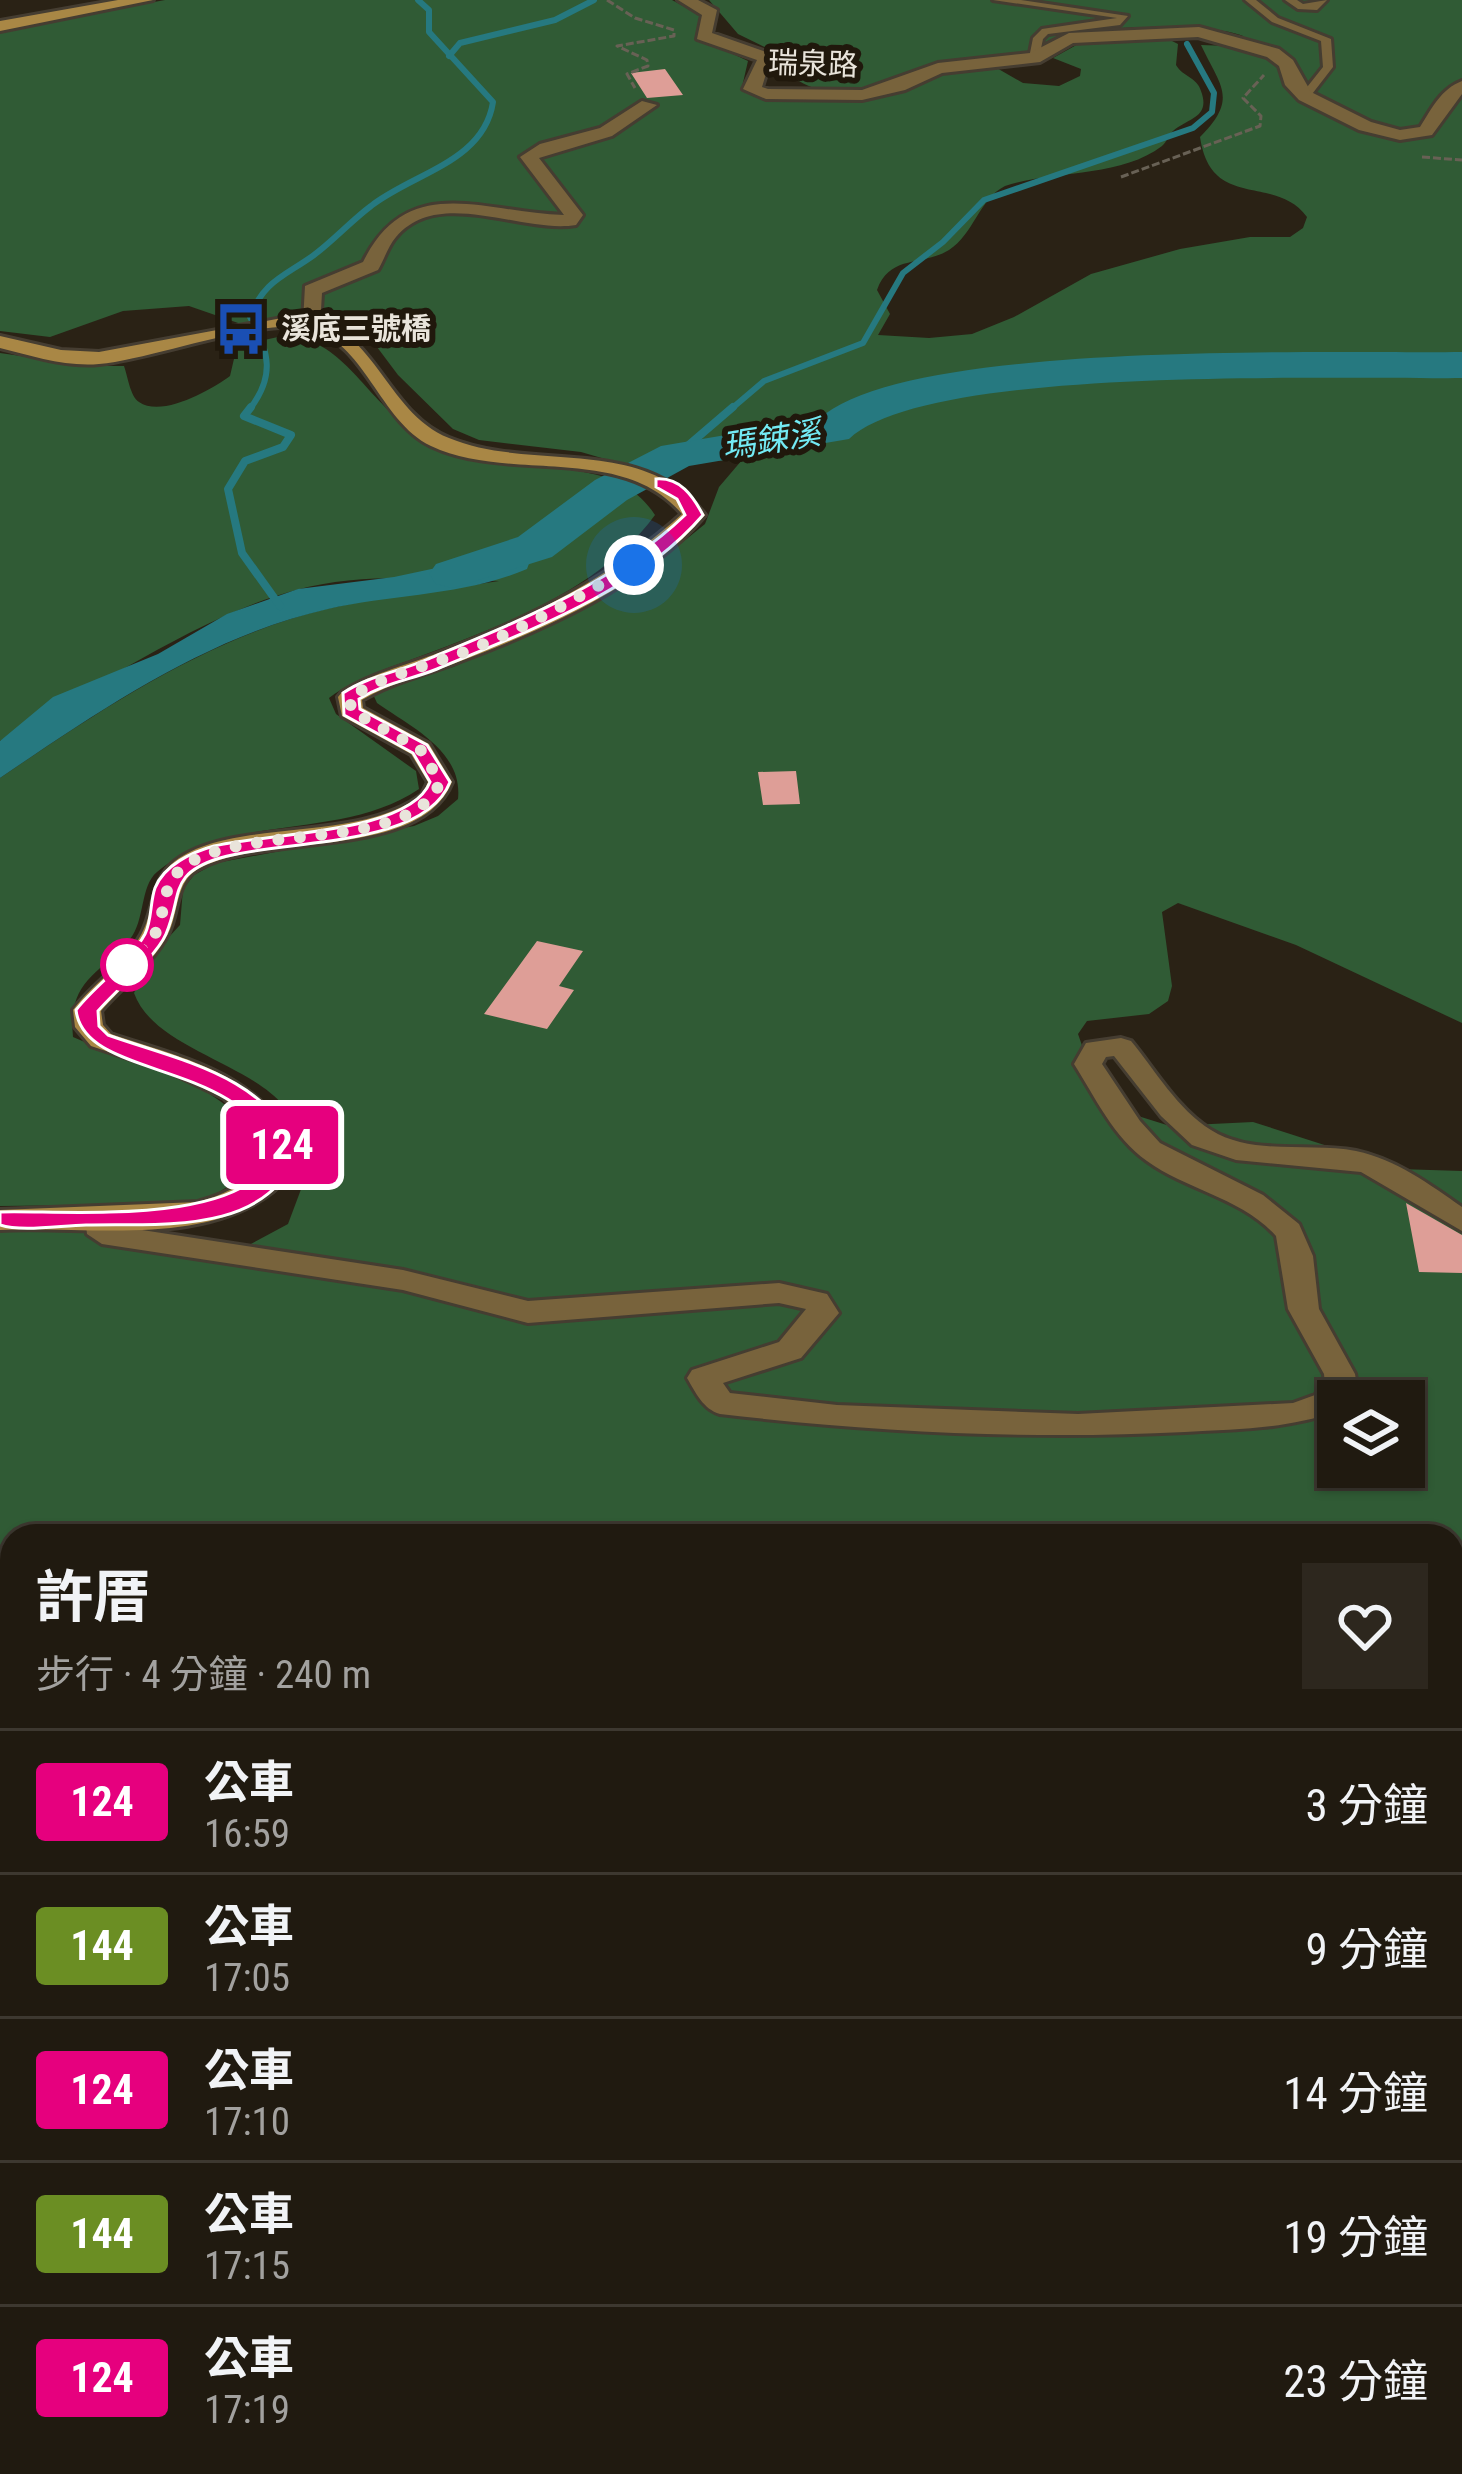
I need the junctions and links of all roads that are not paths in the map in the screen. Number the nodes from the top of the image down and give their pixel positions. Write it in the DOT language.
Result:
graph roads {
  1 [pos="145,0"];
  2 [pos="686,0"];
  3 [pos="998,0"];
  4 [pos="1250,0"];
  5 [pos="1290,0"];
  6 [pos="1322,0"];
  7 [pos="0,26"];
  8 [pos="1034,58"];
  9 [pos="1462,86"];
  10 [pos="1305,96"];
  11 [pos="648,105"];
  12 [pos="313,322"];
  13 [pos="0,343"];
  14 [pos="100,1216"];
  15 [pos="0,1220"];
  16 [pos="1462,1221"];
  1 -- 7 [label="street"];
  2 -- 8 [label="street, 瑞泉路"];
  3 -- 8 [label="lane"];
  4 -- 10 [label="lane"];
  5 -- 6 [label="lane"];
  8 -- 10 [label="street, 瑞泉路"];
  9 -- 10 [label="street, 瑞泉路"];
  11 -- 12 [label="street"];
  12 -- 13 [label="street"];
  12 -- 14 [label="street"];
  14 -- 15 [label="street"];
  14 -- 16 [label="street"];
}
